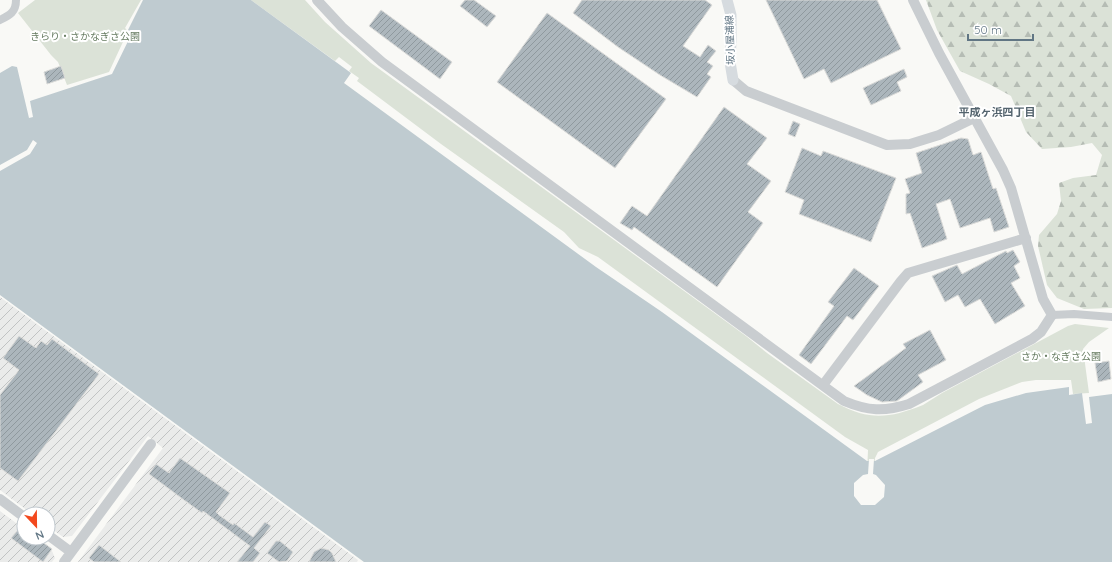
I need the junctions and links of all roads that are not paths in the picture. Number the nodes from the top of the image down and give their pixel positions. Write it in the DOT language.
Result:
graph roads {
  1 [pos="16,0"];
  2 [pos="317,0"];
  3 [pos="727,0"];
  4 [pos="913,0"];
  5 [pos="0,20"];
  6 [pos="733,80"];
  7 [pos="974,118"];
  8 [pos="1026,238"];
  9 [pos="1052,315"];
  10 [pos="1112,317"];
  11 [pos="823,385"];
  12 [pos="151,444"];
  13 [pos="0,499"];
  14 [pos="16,511"];
  15 [pos="56,541"];
  16 [pos="71,552"];
  17 [pos="64,562"];
  1 -- 5 [label="street"];
  2 -- 11 [label="street"];
  3 -- 6 [label="main road, 坂小屋浦線"];
  4 -- 7 [label="street"];
  6 -- 7 [label="street"];
  7 -- 8 [label="street"];
  8 -- 9 [label="street"];
  8 -- 11 [label="street"];
  9 -- 10 [label="street"];
  9 -- 11 [label="street"];
  12 -- 16 [label="street"];
  13 -- 14 [label="street"];
  15 -- 16 [label="street"];
  16 -- 17 [label="street"];
}
